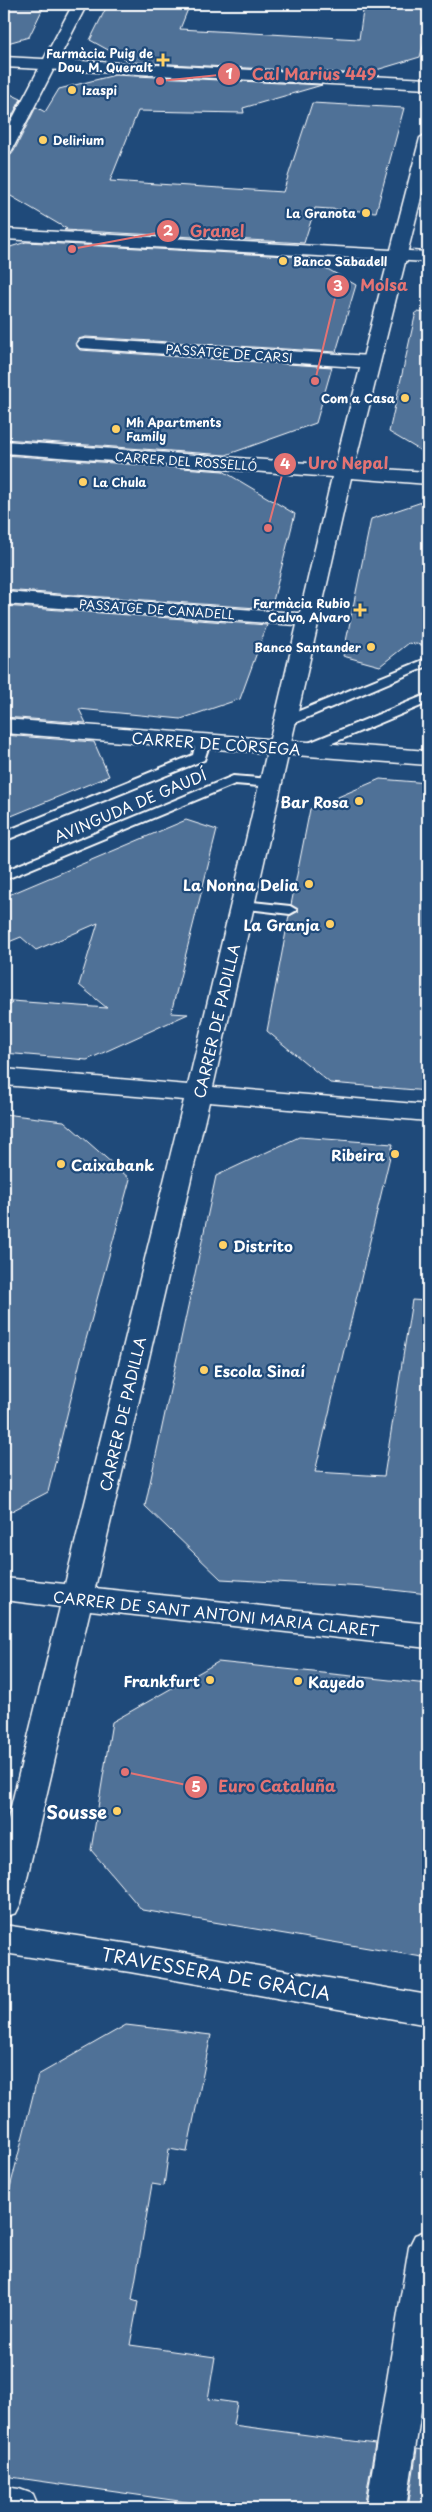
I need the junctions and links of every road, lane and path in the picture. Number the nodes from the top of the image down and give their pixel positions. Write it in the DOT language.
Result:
graph roads {
  1 [pos="80,4"];
  2 [pos="4,62"];
  3 [pos="51,64"];
  4 [pos="428,84"];
  5 [pos="428,138"];
  6 [pos="4,150"];
  7 [pos="4,234"];
  8 [pos="398,256"];
  9 [pos="428,257"];
  10 [pos="86,344"];
  11 [pos="372,362"];
  12 [pos="4,447"];
  13 [pos="343,472"];
  14 [pos="428,478"];
  15 [pos="4,598"];
  16 [pos="310,620"];
  17 [pos="428,662"];
  18 [pos="428,698"];
  19 [pos="287,720"];
  20 [pos="4,726"];
  21 [pos="204,742"];
  22 [pos="280,748"];
  23 [pos="306,749"];
  24 [pos="428,758"];
  25 [pos="271,783"];
  26 [pos="4,838"];
  27 [pos="4,876"];
  28 [pos="244,905"];
  29 [pos="290,910"];
  30 [pos="4,1077"];
  31 [pos="199,1093"];
  32 [pos="428,1113"];
  33 [pos="4,1589"];
  34 [pos="78,1598"];
  35 [pos="428,1636"];
  36 [pos="4,1903"];
  37 [pos="4,1939"];
  38 [pos="428,2010"];
  39 [pos="428,2247"];
  40 [pos="4,2506"];
  41 [pos="18,2508"];
  42 [pos="386,2508"];
  1 -- 3 [label="main road"];
  2 -- 3 [label="main road"];
  3 -- 4 [label="main road"];
  3 -- 6 [label="main road"];
  5 -- 8 [label="main road, CARRER DE PADILLA"];
  7 -- 8 [label="main road"];
  8 -- 9 [label="main road"];
  8 -- 11 [label="main road, CARRER DE PADILLA"];
  10 -- 11 [label="main road, PASSATGE DE CARSI"];
  11 -- 13 [label="main road, CARRER DE PADILLA"];
  12 -- 13 [label="main road, CARRER DEL ROSSELLÓ"];
  13 -- 14 [label="main road, CARRER DEL ROSSELLÓ"];
  13 -- 16 [label="main road, CARRER DE PADILLA"];
  15 -- 16 [label="main road, PASSATGE DE CANADELL"];
  16 -- 19 [label="main road, CARRER DE PADILLA"];
  17 -- 19 [label="lane"];
  18 -- 23 [label="lane"];
  19 -- 22 [label="main road, CARRER DE PADILLA"];
  20 -- 21 [label="main road, CARRER DE CÒRSEGA"];
  21 -- 22 [label="main road, CARRER DE CÒRSEGA"];
  21 -- 26 [label="lane, AVINGUDA DE GAUDÍ"];
  22 -- 23 [label="main road, CARRER DE CÒRSEGA"];
  22 -- 25 [label="main road, CARRER DE PADILLA"];
  23 -- 24 [label="main road, CARRER DE CÒRSEGA"];
  25 -- 27 [label="lane, AVINGUDA DE GAUDÍ"];
  25 -- 28 [label="main road, CARRER DE PADILLA"];
  28 -- 29 [label="lane"];
  28 -- 31 [label="main road, CARRER DE PADILLA"];
  30 -- 31 [label="main road"];
  31 -- 32 [label="main road"];
  31 -- 34 [label="main road, CARRER DE PADILLA"];
  33 -- 34 [label="main road, CARRER DE SANT ANTONI MARIA CLARET"];
  34 -- 35 [label="main road, CARRER DE SANT ANTONI MARIA CLARET"];
  34 -- 36 [label="main road, CARRER DE PADILLA"];
  37 -- 38 [label="main road, TRAVESSERA DE GRÀCIA"];
  39 -- 42 [label="main road"];
  40 -- 41 [label="main road"];
}
